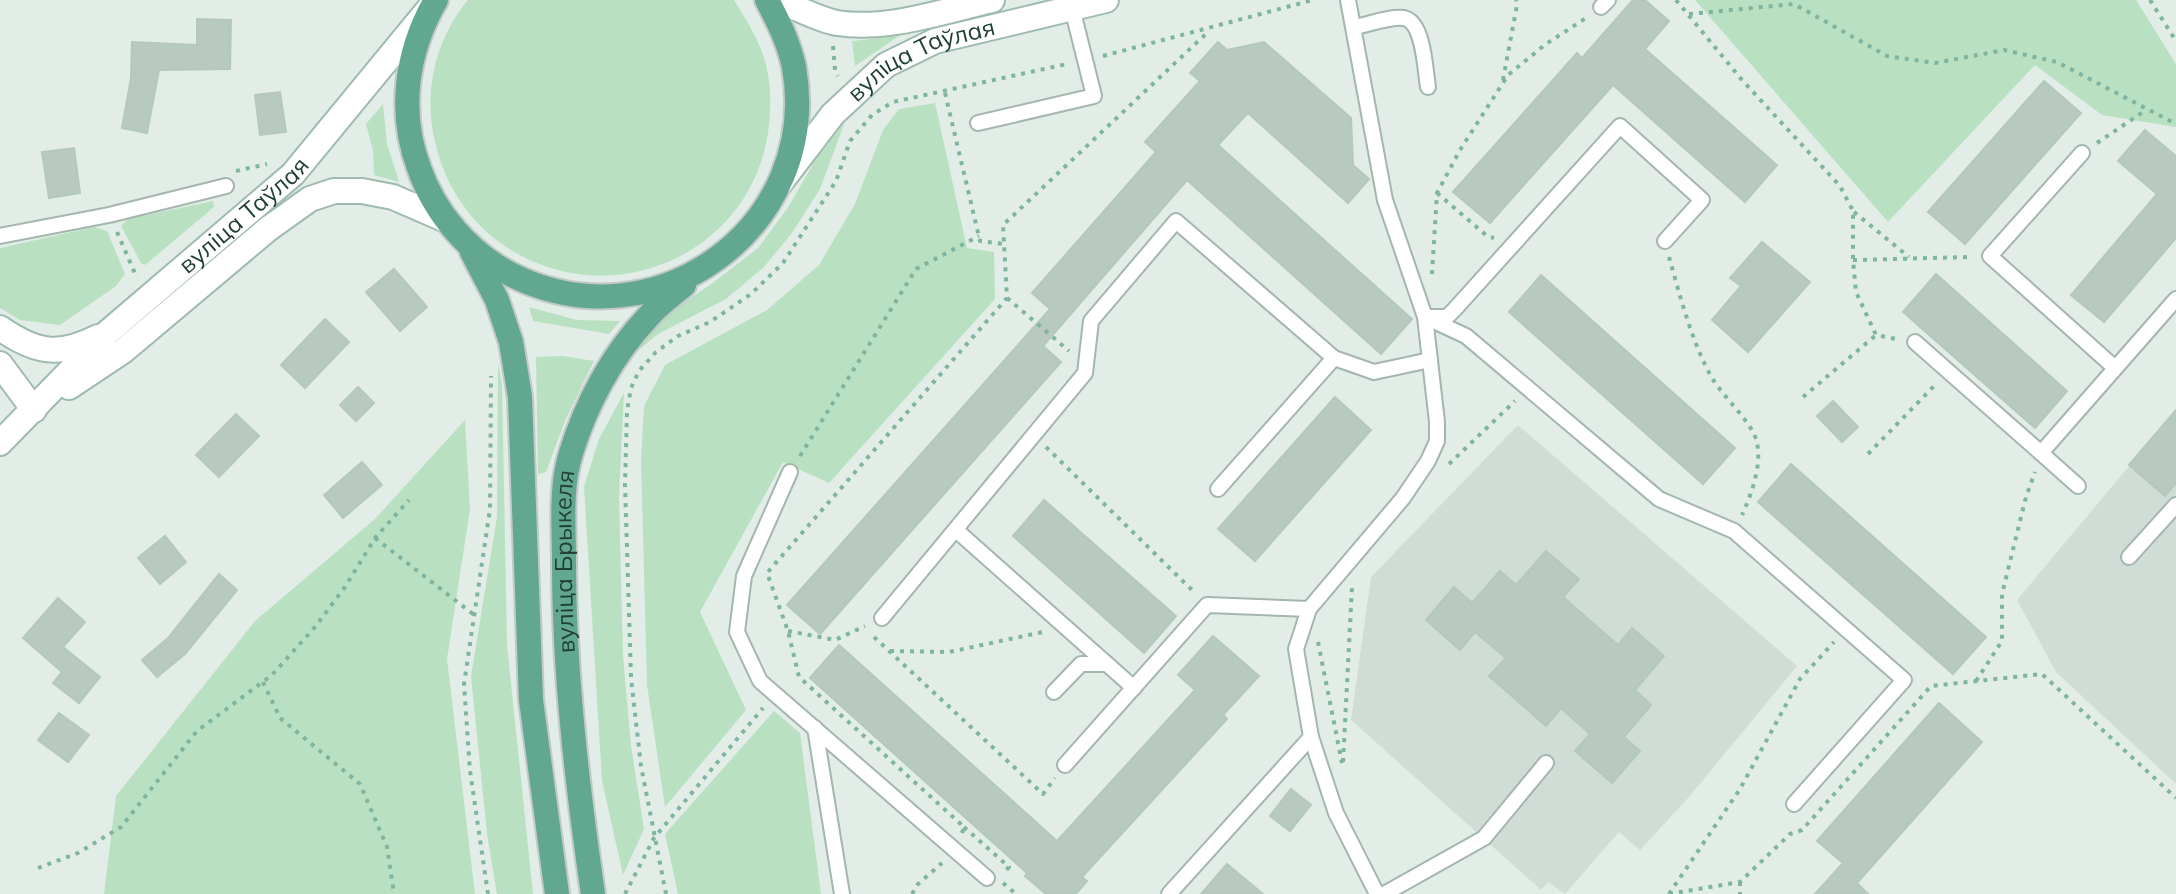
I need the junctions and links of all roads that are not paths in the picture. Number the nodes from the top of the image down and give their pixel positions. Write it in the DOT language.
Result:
graph roads {
  1 [pos="767,0"];
  2 [pos="779,0"];
  3 [pos="992,0"];
  4 [pos="1106,0"];
  5 [pos="1348,0"];
  6 [pos="435,1"];
  7 [pos="1072,8"];
  8 [pos="1354,27"];
  9 [pos="1428,87"];
  10 [pos="978,123"];
  11 [pos="2082,153"];
  12 [pos="779,183"];
  13 [pos="226,186"];
  14 [pos="446,220"];
  15 [pos="0,236"];
  16 [pos="1665,241"];
  17 [pos="470,246"];
  18 [pos="698,273"];
  19 [pos="2176,299"];
  20 [pos="1425,317"];
  21 [pos="0,328"];
  22 [pos="107,333"];
  23 [pos="1915,342"];
  24 [pos="1334,358"];
  25 [pos="1430,360"];
  26 [pos="0,364"];
  27 [pos="2115,368"];
  28 [pos="34,410"];
  29 [pos="0,443"];
  30 [pos="2041,453"];
  31 [pos="790,472"];
  32 [pos="2078,486"];
  33 [pos="1218,489"];
  34 [pos="2176,505"];
  35 [pos="956,530"];
  36 [pos="2129,557"];
  37 [pos="1309,609"];
  38 [pos="882,618"];
  39 [pos="1107,664"];
  40 [pos="1134,688"];
  41 [pos="1054,692"];
  42 [pos="815,728"];
  43 [pos="1311,737"];
  44 [pos="1546,763"];
  45 [pos="1065,765"];
  46 [pos="1794,804"];
  47 [pos="987,878"];
  48 [pos="557,894"];
  49 [pos="593,894"];
  50 [pos="842,894"];
  51 [pos="1169,894"];
  52 [pos="1377,894"];
  53 [pos="1384,894"];
  1 -- 12 [label="main road"];
  2 -- 3 [label="main road, вуліца Таўлая"];
  4 -- 7 [label="main road, вуліца Таўлая"];
  5 -- 8 [label="lane"];
  6 -- 14 [label="main road"];
  6 -- 22 [label="main road, вуліца Таўлая"];
  7 -- 10 [label="lane"];
  7 -- 12 [label="main road, вуліца Таўлая"];
  8 -- 9 [label="lane"];
  8 -- 20 [label="lane"];
  11 -- 27 [label="lane"];
  12 -- 18 [label="main road"];
  13 -- 15 [label="lane"];
  14 -- 17 [label="main road"];
  14 -- 28 [label="main road, вуліца Таўлая"];
  16 -- 20 [label="lane"];
  17 -- 18 [label="main road"];
  17 -- 48 [label="main road, вуліца Брыкеля"];
  18 -- 49 [label="main road, вуліца Брыкеля"];
  19 -- 27 [label="lane"];
  20 -- 25 [label="lane"];
  20 -- 46 [label="lane"];
  21 -- 22 [label="main road"];
  22 -- 28 [label="main road, вуліца Таўлая"];
  23 -- 30 [label="lane"];
  24 -- 25 [label="lane"];
  24 -- 33 [label="lane"];
  24 -- 35 [label="lane"];
  25 -- 37 [label="lane"];
  26 -- 28 [label="main road"];
  27 -- 30 [label="lane"];
  28 -- 29 [label="main road, вуліца Таўлая"];
  30 -- 32 [label="lane"];
  31 -- 42 [label="lane"];
  34 -- 36 [label="lane"];
  35 -- 38 [label="lane"];
  35 -- 39 [label="lane"];
  37 -- 40 [label="lane"];
  37 -- 43 [label="lane"];
  39 -- 40 [label="lane"];
  39 -- 41 [label="lane"];
  40 -- 45 [label="lane"];
  42 -- 47 [label="lane"];
  42 -- 50 [label="lane"];
  43 -- 51 [label="lane"];
  43 -- 52 [label="lane"];
  44 -- 53 [label="lane"];
}
